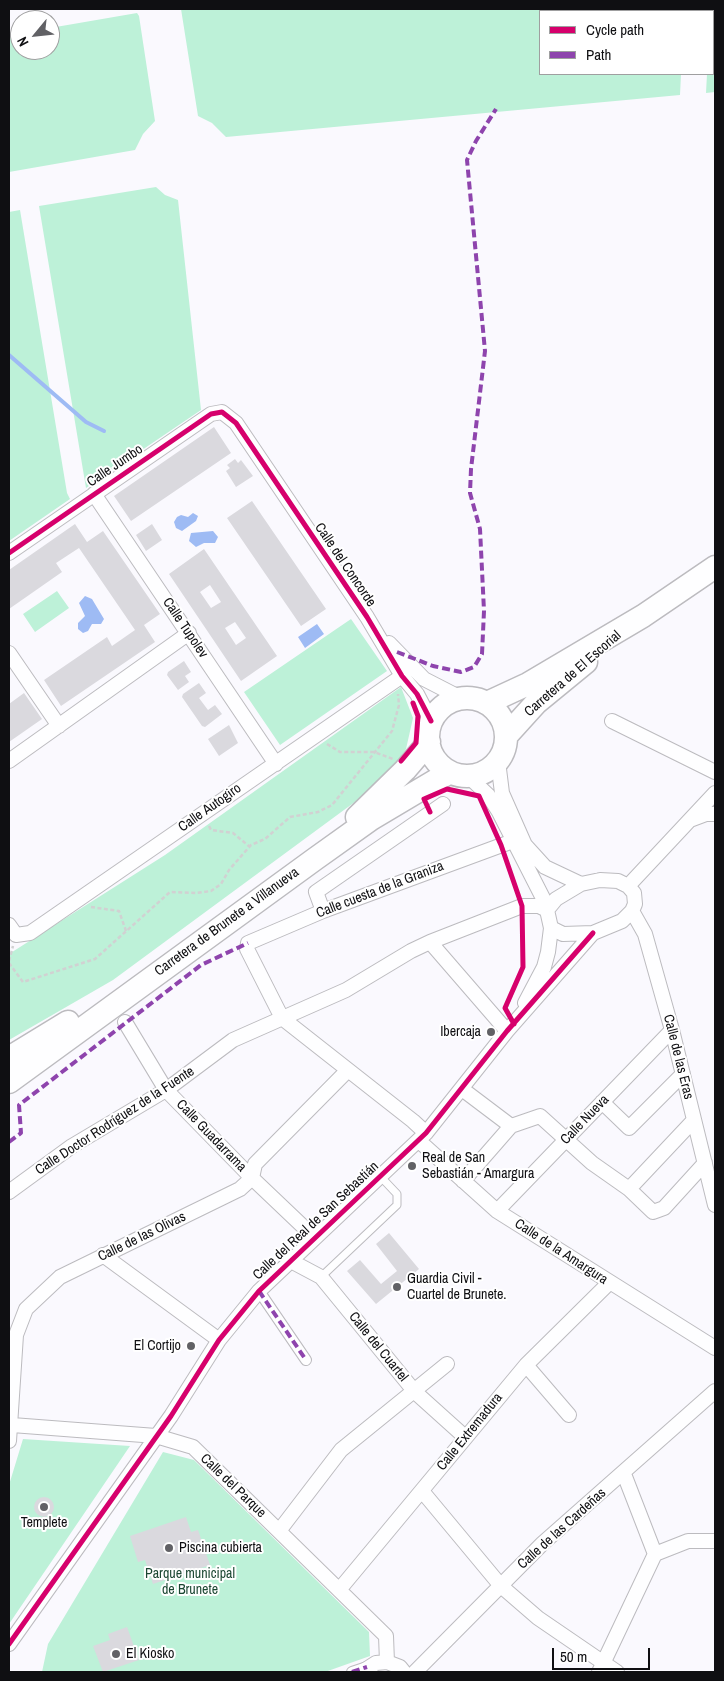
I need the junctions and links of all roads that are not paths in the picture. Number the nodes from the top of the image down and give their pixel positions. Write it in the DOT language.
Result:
graph roads {
  1 [pos="236,423"];
  2 [pos="94,494"];
  3 [pos="9,553"];
  4 [pos="712,569"];
  5 [pos="642,616"];
  6 [pos="367,617"];
  7 [pos="189,633"];
  8 [pos="9,653"];
  9 [pos="399,678"];
  10 [pos="461,698"];
  11 [pos="487,703"];
  12 [pos="612,722"];
  13 [pos="59,726"];
  14 [pos="430,732"];
  15 [pos="507,736"];
  16 [pos="9,761"];
  17 [pos="498,761"];
  18 [pos="276,764"];
  19 [pos="715,772"];
  20 [pos="459,783"];
  21 [pos="715,793"];
  22 [pos="443,804"];
  23 [pos="715,814"];
  24 [pos="689,820"];
  25 [pos="507,843"];
  26 [pos="581,884"];
  27 [pos="628,886"];
  28 [pos="547,909"];
  29 [pos="323,911"];
  30 [pos="632,911"];
  31 [pos="551,928"];
  32 [pos="13,930"];
  33 [pos="593,932"];
  34 [pos="430,942"];
  35 [pos="248,943"];
  36 [pos="282,1018"];
  37 [pos="125,1022"];
  38 [pos="511,1027"];
  39 [pos="672,1030"];
  40 [pos="9,1058"];
  41 [pos="348,1070"];
  42 [pos="683,1074"];
  43 [pos="9,1082"];
  44 [pos="462,1089"];
  45 [pos="166,1090"];
  46 [pos="602,1102"];
  47 [pos="694,1120"];
  48 [pos="511,1126"];
  49 [pos="422,1137"];
  50 [pos="567,1138"];
  51 [pos="705,1163"];
  52 [pos="380,1176"];
  53 [pos="252,1178"];
  54 [pos="463,1181"];
  55 [pos="629,1189"];
  56 [pos="9,1192"];
  57 [pos="715,1205"];
  58 [pos="497,1211"];
  59 [pos="314,1237"];
  60 [pos="102,1255"];
  61 [pos="289,1260"];
  62 [pos="321,1277"];
  63 [pos="609,1283"];
  64 [pos="259,1290"];
  65 [pos="219,1340"];
  66 [pos="715,1348"];
  67 [pos="306,1360"];
  68 [pos="447,1364"];
  69 [pos="526,1365"];
  70 [pos="715,1391"];
  71 [pos="414,1392"];
  72 [pos="570,1416"];
  73 [pos="10,1433"];
  74 [pos="156,1436"];
  75 [pos="465,1437"];
  76 [pos="624,1474"];
  77 [pos="422,1491"];
  78 [pos="279,1531"];
  79 [pos="715,1541"];
  80 [pos="655,1554"];
  81 [pos="501,1586"];
  82 [pos="338,1590"];
  83 [pos="9,1644"];
  84 [pos="387,1662"];
  85 [pos="602,1668"];
  86 [pos="364,1670"];
  87 [pos="352,1672"];
  88 [pos="404,1672"];
  89 [pos="415,1672"];
  90 [pos="618,1672"];
  1 -- 2 [label="street, Calle Jumbo"];
  1 -- 6 [label="street, Calle del Concorde"];
  2 -- 3 [label="street, Calle Jumbo"];
  2 -- 7 [label="street, Calle Tupolev"];
  4 -- 5 [label="highway, Carretera de El Escorial"];
  5 -- 11 [label="highway, Carretera de El Escorial"];
  5 -- 15 [label="highway, Carretera de El Escorial"];
  6 -- 9 [label="street, Calle del Concorde"];
  6 -- 10 [label="street, Calle del Concorde"];
  7 -- 13 [label="street"];
  7 -- 18 [label="street, Calle Tupolev"];
  8 -- 13 [label="street"];
  9 -- 14 [label="street, Calle del Concorde"];
  9 -- 18 [label="street, Calle Autogiro"];
  10 -- 11 [label="highway"];
  10 -- 14 [label="highway"];
  11 -- 15 [label="highway"];
  12 -- 19 [label="street"];
  13 -- 16 [label="street"];
  14 -- 20 [label="highway"];
  14 -- 40 [label="highway, Carretera de Brunete a Villanueva"];
  15 -- 17 [label="highway"];
  17 -- 20 [label="highway"];
  17 -- 26 [label="street"];
  18 -- 32 [label="street, Calle Autogiro"];
  20 -- 25 [label="street, Calle del Real de San Sebastián"];
  20 -- 43 [label="highway, Carretera de Brunete a Villanueva"];
  21 -- 24 [label="street"];
  22 -- 29 [label="street"];
  23 -- 24 [label="street"];
  24 -- 27 [label="street"];
  25 -- 28 [label="street, Calle del Real de San Sebastián"];
  25 -- 29 [label="street, Calle cuesta de la Graniza"];
  26 -- 27 [label="street"];
  26 -- 28 [label="street"];
  27 -- 30 [label="street"];
  28 -- 31 [label="street, Calle del Real de San Sebastián"];
  28 -- 34 [label="street, Calle Doctor Rodríguez de la Fuente"];
  29 -- 35 [label="street, Calle cuesta de la Graniza"];
  30 -- 33 [label="street"];
  30 -- 39 [label="street, Calle de las Eras"];
  31 -- 33 [label="street"];
  31 -- 38 [label="street, Calle del Real de San Sebastián"];
  33 -- 38 [label="street, Calle del Real de San Sebastián"];
  34 -- 36 [label="street, Calle Doctor Rodríguez de la Fuente"];
  34 -- 38 [label="street"];
  35 -- 36 [label="street, Calle de la Amargura"];
  36 -- 41 [label="street, Calle de la Amargura"];
  36 -- 45 [label="street, Calle Doctor Rodríguez de la Fuente"];
  37 -- 45 [label="street, Calle Guadarrama"];
  38 -- 44 [label="street, Calle del Real de San Sebastián"];
  39 -- 42 [label="street, Calle de las Eras"];
  39 -- 46 [label="street, Calle Nueva"];
  41 -- 49 [label="street, Calle de la Amargura"];
  41 -- 53 [label="street, Calle de las Olivas"];
  42 -- 46 [label="street"];
  42 -- 47 [label="street, Calle de las Eras"];
  44 -- 48 [label="street"];
  44 -- 49 [label="street, Calle del Real de San Sebastián"];
  45 -- 53 [label="street, Calle Guadarrama"];
  45 -- 56 [label="street, Calle Doctor Rodríguez de la Fuente"];
  46 -- 50 [label="street, Calle Nueva"];
  47 -- 51 [label="street, Calle de las Eras"];
  47 -- 55 [label="street"];
  48 -- 50 [label="street"];
  48 -- 54 [label="street"];
  49 -- 52 [label="street, Calle del Real de San Sebastián"];
  49 -- 54 [label="street, Calle de la Amargura"];
  50 -- 55 [label="street"];
  50 -- 58 [label="street, Calle Nueva"];
  51 -- 55 [label="street"];
  51 -- 57 [label="street, Calle de las Eras"];
  52 -- 59 [label="street, Calle del Real de San Sebastián"];
  52 -- 62 [label="lane"];
  53 -- 59 [label="street, Calle Guadarrama"];
  53 -- 60 [label="street, Calle de las Olivas"];
  54 -- 58 [label="street, Calle de la Amargura"];
  58 -- 63 [label="street, Calle de la Amargura"];
  59 -- 61 [label="street, Calle del Real de San Sebastián"];
  60 -- 65 [label="street"];
  60 -- 73 [label="street, Calle de las Olivas"];
  61 -- 62 [label="street, Calle del Cuartel"];
  61 -- 64 [label="street, Calle del Real de San Sebastián"];
  62 -- 71 [label="street, Calle del Cuartel"];
  63 -- 66 [label="street, Calle de la Amargura"];
  63 -- 69 [label="street, Calle Extremadura"];
  64 -- 65 [label="street, Calle del Real de San Sebastián"];
  64 -- 67 [label="street"];
  65 -- 74 [label="street, Calle del Real de San Sebastián"];
  68 -- 71 [label="street"];
  69 -- 72 [label="street"];
  69 -- 75 [label="street, Calle Extremadura"];
  70 -- 76 [label="street, Calle de las Cardeñas"];
  71 -- 75 [label="street, Calle del Cuartel"];
  71 -- 78 [label="street"];
  73 -- 74 [label="street, Calle del Parque"];
  74 -- 78 [label="street, Calle del Parque"];
  74 -- 83 [label="street, Calle del Real de San Sebastián"];
  75 -- 77 [label="street, Calle Extremadura"];
  76 -- 80 [label="street"];
  76 -- 81 [label="street, Calle de las Cardeñas"];
  77 -- 81 [label="street"];
  77 -- 82 [label="street, Calle Extremadura"];
  78 -- 82 [label="street, Calle del Parque"];
  79 -- 80 [label="street"];
  80 -- 85 [label="street"];
  81 -- 85 [label="street"];
  81 -- 89 [label="street, Calle de las Cardeñas"];
  82 -- 84 [label="street, Calle del Parque"];
  84 -- 86 [label="street"];
  84 -- 88 [label="street"];
  85 -- 90 [label="street"];
  86 -- 87 [label="street"];
}
